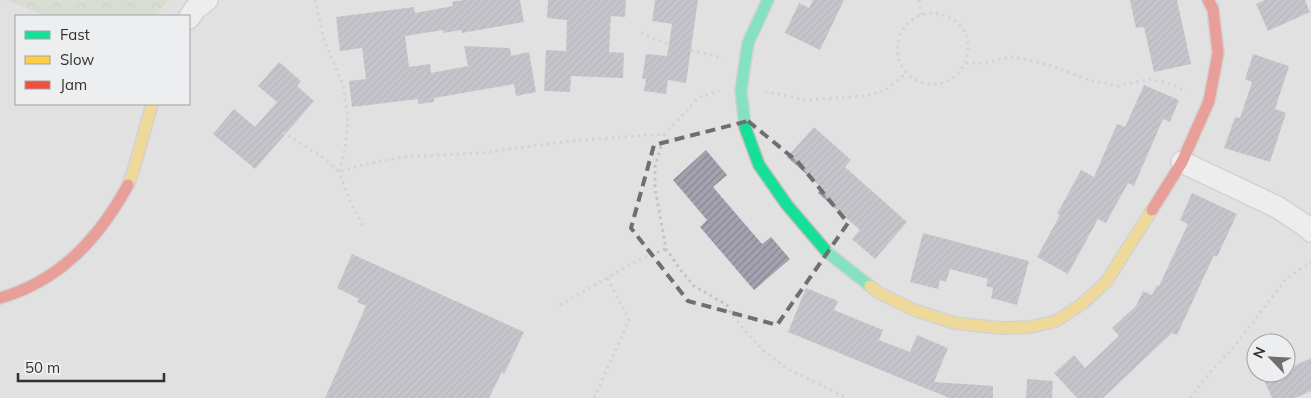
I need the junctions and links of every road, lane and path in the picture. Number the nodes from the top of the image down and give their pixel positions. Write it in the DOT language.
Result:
graph roads {
  1 [pos="207,0"];
  2 [pos="315,0"];
  3 [pos="768,0"];
  4 [pos="919,0"];
  5 [pos="1208,0"];
  6 [pos="921,15"];
  7 [pos="190,17"];
  8 [pos="641,33"];
  9 [pos="669,45"];
  10 [pos="691,50"];
  11 [pos="745,63"];
  12 [pos="966,63"];
  13 [pos="906,73"];
  14 [pos="741,90"];
  15 [pos="1209,101"];
  16 [pos="152,105"];
  17 [pos="283,132"];
  18 [pos="665,134"];
  19 [pos="1182,162"];
  20 [pos="338,172"];
  21 [pos="363,226"];
  22 [pos="1311,231"];
  23 [pos="666,249"];
  24 [pos="1311,262"];
  25 [pos="607,278"];
  26 [pos="0,298"];
  27 [pos="560,304"];
  28 [pos="594,398"];
  29 [pos="847,398"];
  30 [pos="1190,398"];
  1 -- 7 [label="street"];
  2 -- 20 [label="path"];
  3 -- 11 [label="street"];
  4 -- 6 [label="path"];
  5 -- 15 [label="street"];
  6 -- 12 [label="path"];
  6 -- 13 [label="path"];
  8 -- 9 [label="path"];
  10 -- 11 [label="path"];
  11 -- 14 [label="street"];
  12 -- 13 [label="path"];
  12 -- 15 [label="path"];
  13 -- 14 [label="path"];
  14 -- 18 [label="path"];
  14 -- 19 [label="street"];
  15 -- 19 [label="street"];
  16 -- 26 [label="street"];
  17 -- 20 [label="path"];
  18 -- 20 [label="path"];
  18 -- 23 [label="path"];
  19 -- 22 [label="street"];
  20 -- 21 [label="path"];
  23 -- 25 [label="path"];
  23 -- 29 [label="path"];
  24 -- 30 [label="path"];
  25 -- 27 [label="path"];
  25 -- 28 [label="path"];
}
